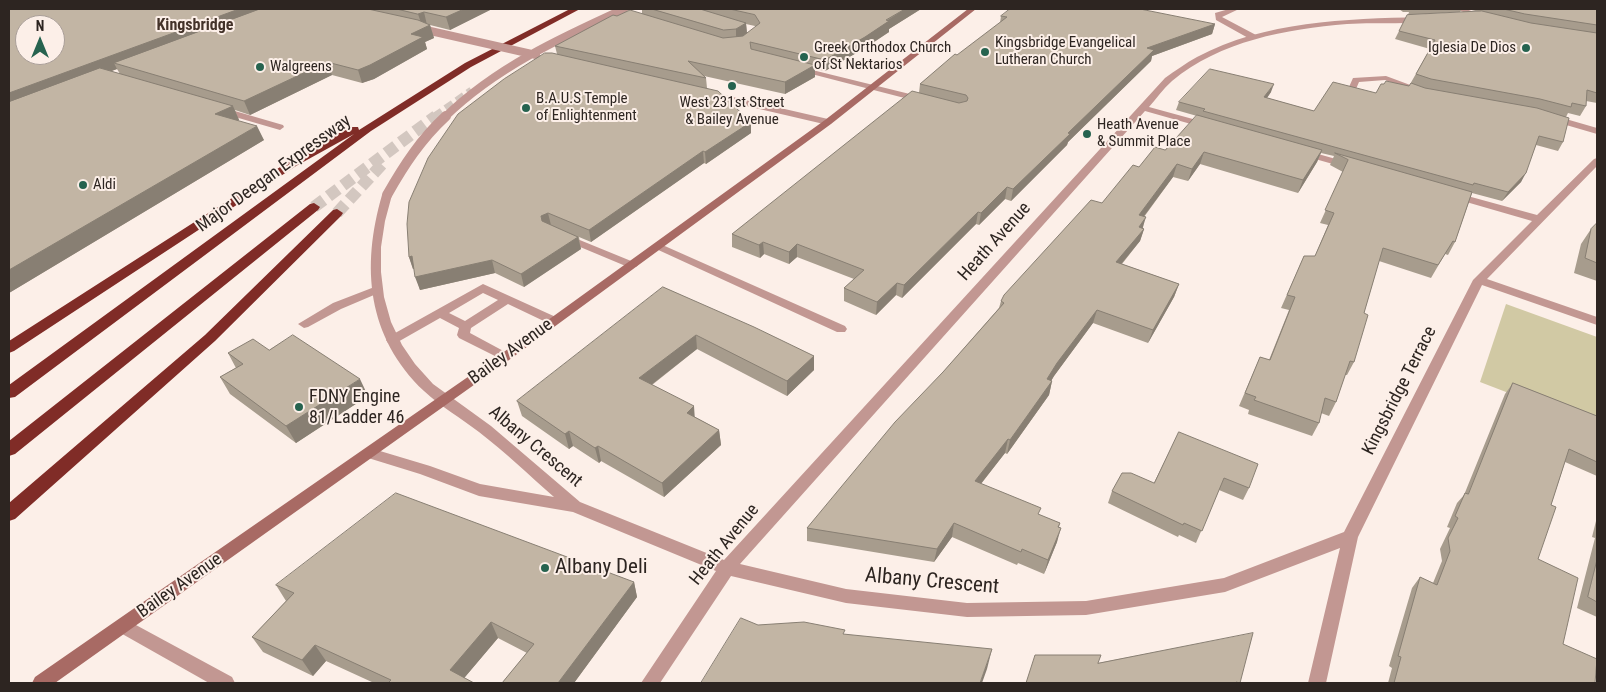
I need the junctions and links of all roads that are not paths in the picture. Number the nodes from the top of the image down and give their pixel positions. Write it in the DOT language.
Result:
graph roads {
  1 [pos="576,9"];
  2 [pos="972,9"];
  3 [pos="1235,9"];
  4 [pos="1460,9"];
  5 [pos="624,12"];
  6 [pos="1478,16"];
  7 [pos="1434,18"];
  8 [pos="1459,18"];
  9 [pos="1495,20"];
  10 [pos="417,28"];
  11 [pos="1254,37"];
  12 [pos="537,55"];
  13 [pos="790,66"];
  14 [pos="1353,87"];
  15 [pos="873,88"];
  16 [pos="1424,92"];
  17 [pos="706,94"];
  18 [pos="418,96"];
  19 [pos="935,103"];
  20 [pos="213,108"];
  21 [pos="1142,108"];
  22 [pos="1543,116"];
  23 [pos="828,122"];
  24 [pos="280,127"];
  25 [pos="1220,130"];
  26 [pos="1597,131"];
  27 [pos="1296,151"];
  28 [pos="1597,161"];
  29 [pos="1353,167"];
  30 [pos="1439,191"];
  31 [pos="314,207"];
  32 [pos="337,213"];
  33 [pos="1538,219"];
  34 [pos="557,233"];
  35 [pos="658,246"];
  36 [pos="632,265"];
  37 [pos="1479,280"];
  38 [pos="377,290"];
  39 [pos="507,299"];
  40 [pos="440,313"];
  41 [pos="554,321"];
  42 [pos="1597,321"];
  43 [pos="304,324"];
  44 [pos="466,326"];
  45 [pos="840,329"];
  46 [pos="392,340"];
  47 [pos="9,348"];
  48 [pos="505,357"];
  49 [pos="9,393"];
  50 [pos="444,400"];
  51 [pos="9,450"];
  52 [pos="370,453"];
  53 [pos="575,506"];
  54 [pos="9,514"];
  55 [pos="1350,537"];
  56 [pos="727,568"];
  57 [pos="123,626"];
  58 [pos="41,683"];
  59 [pos="226,683"];
  60 [pos="650,683"];
  61 [pos="1317,683"];
  1 -- 18 [label="highway, Major Deegan Expressway"];
  2 -- 15 [label="main road, Bailey Avenue"];
  3 -- 11 [label="street"];
  4 -- 6 [label="street"];
  5 -- 12 [label="street, Albany Crescent, bridge"];
  6 -- 8 [label="street"];
  6 -- 9 [label="street"];
  7 -- 11 [label="street, Heath Avenue"];
  10 -- 12 [label="street, bridge"];
  11 -- 21 [label="street, Heath Avenue"];
  12 -- 38 [label="street, Albany Crescent, bridge"];
  13 -- 15 [label="street"];
  14 -- 16 [label="street"];
  15 -- 19 [label="street"];
  15 -- 23 [label="main road, Bailey Avenue"];
  17 -- 23 [label="street"];
  18 -- 47 [label="highway"];
  18 -- 49 [label="highway, Major Deegan Expressway"];
  20 -- 24 [label="street"];
  21 -- 25 [label="street"];
  21 -- 56 [label="street, Heath Avenue"];
  22 -- 26 [label="street"];
  23 -- 35 [label="main road, Bailey Avenue"];
  27 -- 29 [label="street"];
  28 -- 33 [label="street, Kingsbridge Terrace"];
  30 -- 33 [label="street"];
  31 -- 51 [label="highway"];
  32 -- 54 [label="highway"];
  33 -- 37 [label="street, Kingsbridge Terrace"];
  34 -- 36 [label="street"];
  35 -- 36 [label="main road, Bailey Avenue"];
  35 -- 45 [label="street"];
  36 -- 41 [label="main road, Bailey Avenue"];
  37 -- 42 [label="street"];
  37 -- 55 [label="street, Kingsbridge Terrace"];
  38 -- 43 [label="street"];
  38 -- 46 [label="street, Albany Crescent"];
  39 -- 40 [label="street"];
  39 -- 41 [label="street"];
  39 -- 44 [label="street"];
  40 -- 44 [label="street"];
  40 -- 46 [label="street"];
  41 -- 48 [label="main road, Bailey Avenue"];
  44 -- 48 [label="street"];
  46 -- 50 [label="street, Albany Crescent"];
  48 -- 50 [label="main road, Bailey Avenue"];
  50 -- 52 [label="main road, Bailey Avenue"];
  50 -- 53 [label="street, Albany Crescent"];
  52 -- 53 [label="street, Albany Crescent"];
  52 -- 57 [label="main road, Bailey Avenue"];
  53 -- 56 [label="street, Albany Crescent"];
  55 -- 56 [label="street, Albany Crescent"];
  55 -- 61 [label="street, Kingsbridge Terrace"];
  56 -- 60 [label="street, Heath Avenue"];
  57 -- 58 [label="main road, Bailey Avenue"];
  57 -- 59 [label="street"];
}
